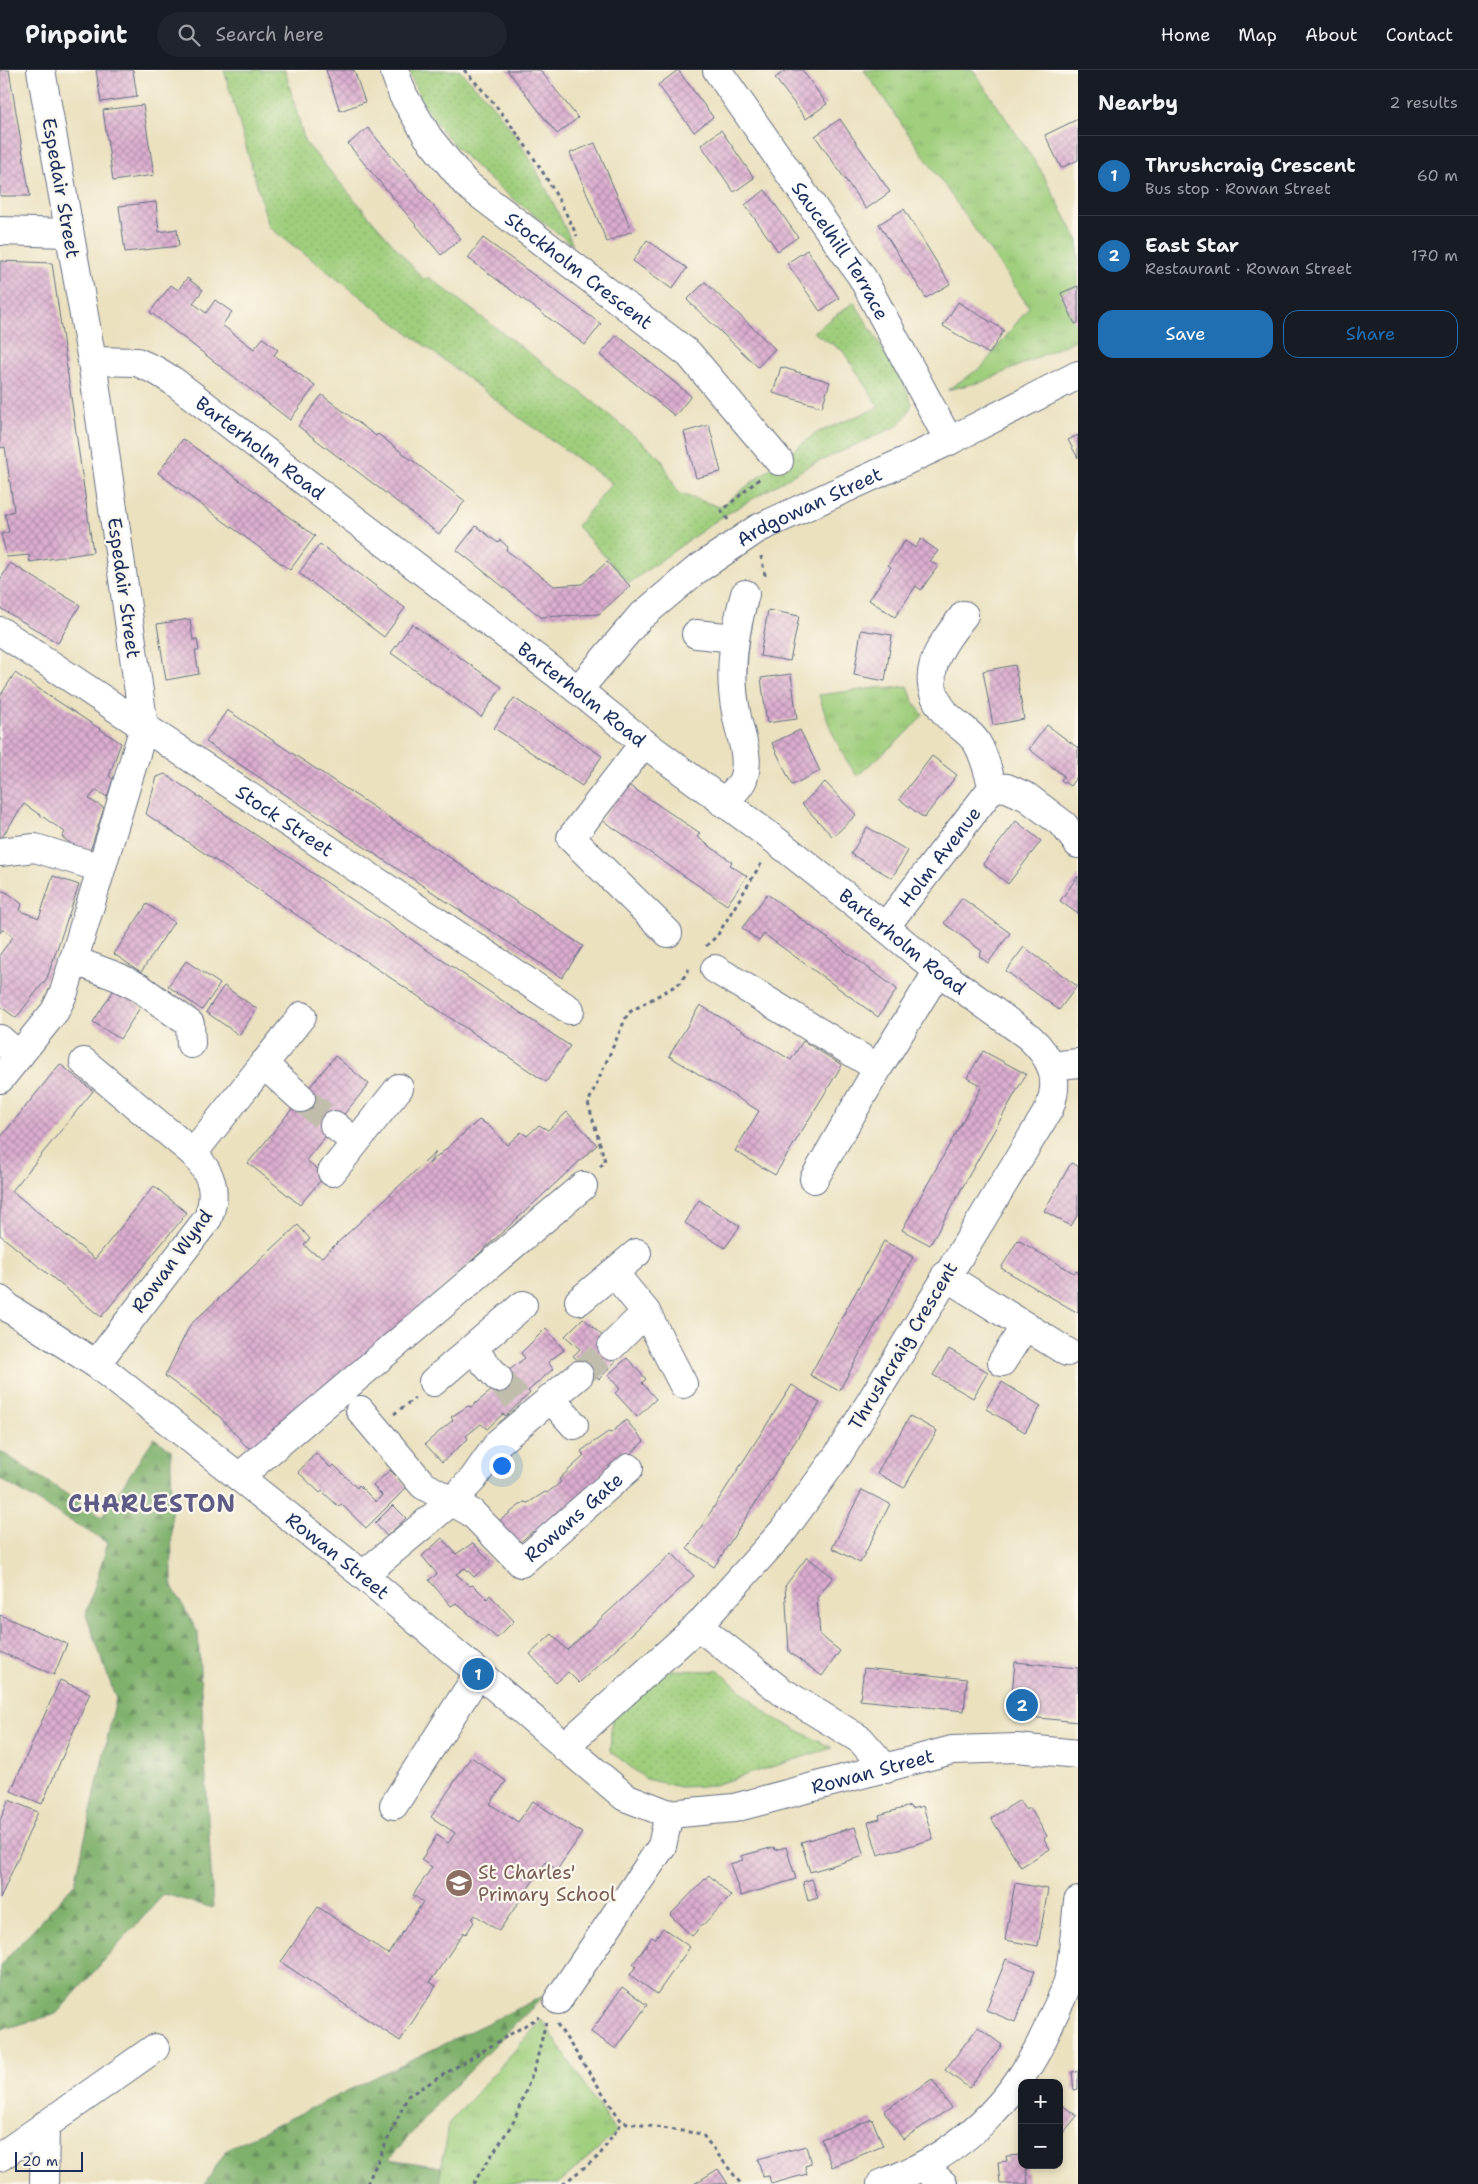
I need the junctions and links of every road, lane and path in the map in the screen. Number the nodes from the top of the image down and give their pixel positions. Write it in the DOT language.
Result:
graph roads {
  1 [pos="41,70"];
  2 [pos="394,70"];
  3 [pos="464,70"];
  4 [pos="717,70"];
  5 [pos="0,231"];
  6 [pos="68,233"];
  7 [pos="578,239"];
  8 [pos="92,362"];
  9 [pos="1078,375"];
  10 [pos="949,441"];
  11 [pos="779,461"];
  12 [pos="741,539"];
  13 [pos="745,594"];
  14 [pos="964,615"];
  15 [pos="0,631"];
  16 [pos="696,634"];
  17 [pos="735,638"];
  18 [pos="578,690"];
  19 [pos="144,727"];
  20 [pos="644,743"];
  21 [pos="993,787"];
  22 [pos="722,802"];
  23 [pos="775,840"];
  24 [pos="1078,844"];
  25 [pos="0,852"];
  26 [pos="101,868"];
  27 [pos="885,927"];
  28 [pos="668,933"];
  29 [pos="73,960"];
  30 [pos="702,963"];
  31 [pos="938,971"];
  32 [pos="570,1010"];
  33 [pos="302,1016"];
  34 [pos="191,1044"];
  35 [pos="10,1047"];
  36 [pos="84,1062"];
  37 [pos="263,1064"];
  38 [pos="1065,1065"];
  39 [pos="878,1068"];
  40 [pos="0,1078"];
  41 [pos="398,1088"];
  42 [pos="300,1098"];
  43 [pos="334,1126"];
  44 [pos="355,1142"];
  45 [pos="193,1153"];
  46 [pos="332,1172"];
  47 [pos="814,1180"];
  48 [pos="583,1186"];
  49 [pos="638,1253"];
  50 [pos="614,1273"];
  51 [pos="945,1276"];
  52 [pos="0,1300"];
  53 [pos="579,1301"];
  54 [pos="523,1305"];
  55 [pos="646,1312"];
  56 [pos="1025,1326"];
  57 [pos="612,1346"];
  58 [pos="473,1350"];
  59 [pos="1067,1352"];
  60 [pos="1002,1362"];
  61 [pos="96,1364"];
  62 [pos="579,1376"];
  63 [pos="498,1378"];
  64 [pos="433,1382"];
  65 [pos="683,1384"];
  66 [pos="550,1398"];
  67 [pos="368,1419"];
  68 [pos="574,1424"];
  69 [pos="629,1468"];
  70 [pos="239,1477"];
  71 [pos="452,1501"];
  72 [pos="363,1575"];
  73 [pos="698,1626"];
  74 [pos="478,1674"];
  75 [pos="564,1747"];
  76 [pos="1078,1754"];
  77 [pos="886,1768"];
  78 [pos="394,1805"];
  79 [pos="669,1814"];
  80 [pos="1078,1901"];
  81 [pos="1073,1986"];
  82 [pos="554,2005"];
  83 [pos="155,2048"];
  84 [pos="622,2122"];
  85 [pos="45,2125"];
  86 [pos="0,2156"];
  87 [pos="922,2166"];
  88 [pos="44,2184"];
  89 [pos="367,2184"];
  90 [pos="473,2184"];
  91 [pos="563,2184"];
  92 [pos="741,2184"];
  93 [pos="881,2184"];
  94 [pos="943,2184"];
  1 -- 6 [label="street, Espedair Street"];
  2 -- 11 [label="street, Stockholm Crescent"];
  3 -- 7 [label="path"];
  4 -- 10 [label="street, Saucelhill Terrace"];
  5 -- 6 [label="street"];
  6 -- 8 [label="street, Espedair Street"];
  8 -- 18 [label="street, Barterholm Road"];
  8 -- 19 [label="street, Espedair Street"];
  9 -- 10 [label="street, Ardgowan Street"];
  10 -- 12 [label="street, Ardgowan Street"];
  11 -- 12 [label="path"];
  12 -- 18 [label="street, Ardgowan Street"];
  13 -- 17 [label="street"];
  14 -- 21 [label="street"];
  15 -- 19 [label="street, Stock Street"];
  16 -- 17 [label="street"];
  17 -- 22 [label="street"];
  18 -- 20 [label="street, Barterholm Road"];
  19 -- 26 [label="street, Espedair Street"];
  19 -- 32 [label="street, Stock Street"];
  20 -- 22 [label="street, Barterholm Road"];
  20 -- 28 [label="street"];
  21 -- 24 [label="street"];
  21 -- 27 [label="street, Holm Avenue"];
  22 -- 23 [label="street, Barterholm Road"];
  23 -- 27 [label="street, Barterholm Road"];
  23 -- 30 [label="path"];
  25 -- 26 [label="street"];
  26 -- 29 [label="street, Espedair Street"];
  27 -- 31 [label="street, Barterholm Road"];
  29 -- 34 [label="street"];
  29 -- 35 [label="street, Espedair Street"];
  30 -- 39 [label="street"];
  30 -- 48 [label="path"];
  31 -- 38 [label="street, Barterholm Road"];
  31 -- 39 [label="street"];
  33 -- 37 [label="street"];
  35 -- 40 [label="street, Espedair Street"];
  36 -- 45 [label="street, Rowan Wynd"];
  37 -- 42 [label="street"];
  37 -- 45 [label="street"];
  38 -- 51 [label="street, Thrushcraig Crescent"];
  39 -- 47 [label="street"];
  41 -- 44 [label="street"];
  43 -- 44 [label="street"];
  44 -- 46 [label="street"];
  45 -- 61 [label="street, Rowan Wynd"];
  48 -- 70 [label="street"];
  49 -- 50 [label="street"];
  50 -- 53 [label="street"];
  50 -- 55 [label="street"];
  51 -- 56 [label="street"];
  51 -- 73 [label="street, Thrushcraig Crescent"];
  52 -- 61 [label="street, Rowan Street"];
  54 -- 58 [label="street"];
  55 -- 57 [label="street"];
  55 -- 65 [label="street"];
  56 -- 59 [label="street"];
  56 -- 60 [label="street"];
  58 -- 63 [label="street"];
  58 -- 64 [label="street"];
  61 -- 70 [label="street, Rowan Street"];
  62 -- 66 [label="street"];
  64 -- 67 [label="path"];
  66 -- 68 [label="street"];
  66 -- 71 [label="street"];
  67 -- 71 [label="street, Rowans Gate"];
  69 -- 71 [label="street, Rowans Gate"];
  70 -- 72 [label="street, Rowan Street"];
  71 -- 72 [label="street"];
  72 -- 74 [label="street, Rowan Street"];
  73 -- 75 [label="street, Thrushcraig Crescent"];
  73 -- 77 [label="street"];
  74 -- 75 [label="street, Rowan Street"];
  74 -- 78 [label="street"];
  75 -- 79 [label="street, Rowan Street"];
  76 -- 77 [label="street, Rowan Street"];
  77 -- 79 [label="street, Rowan Street"];
  79 -- 82 [label="street"];
  80 -- 81 [label="street"];
  81 -- 87 [label="street"];
  82 -- 84 [label="path"];
  82 -- 89 [label="path"];
  82 -- 90 [label="path"];
  83 -- 85 [label="street"];
  84 -- 91 [label="path"];
  84 -- 92 [label="path"];
  85 -- 86 [label="street"];
  85 -- 88 [label="street"];
  87 -- 93 [label="street"];
  87 -- 94 [label="street"];
}
